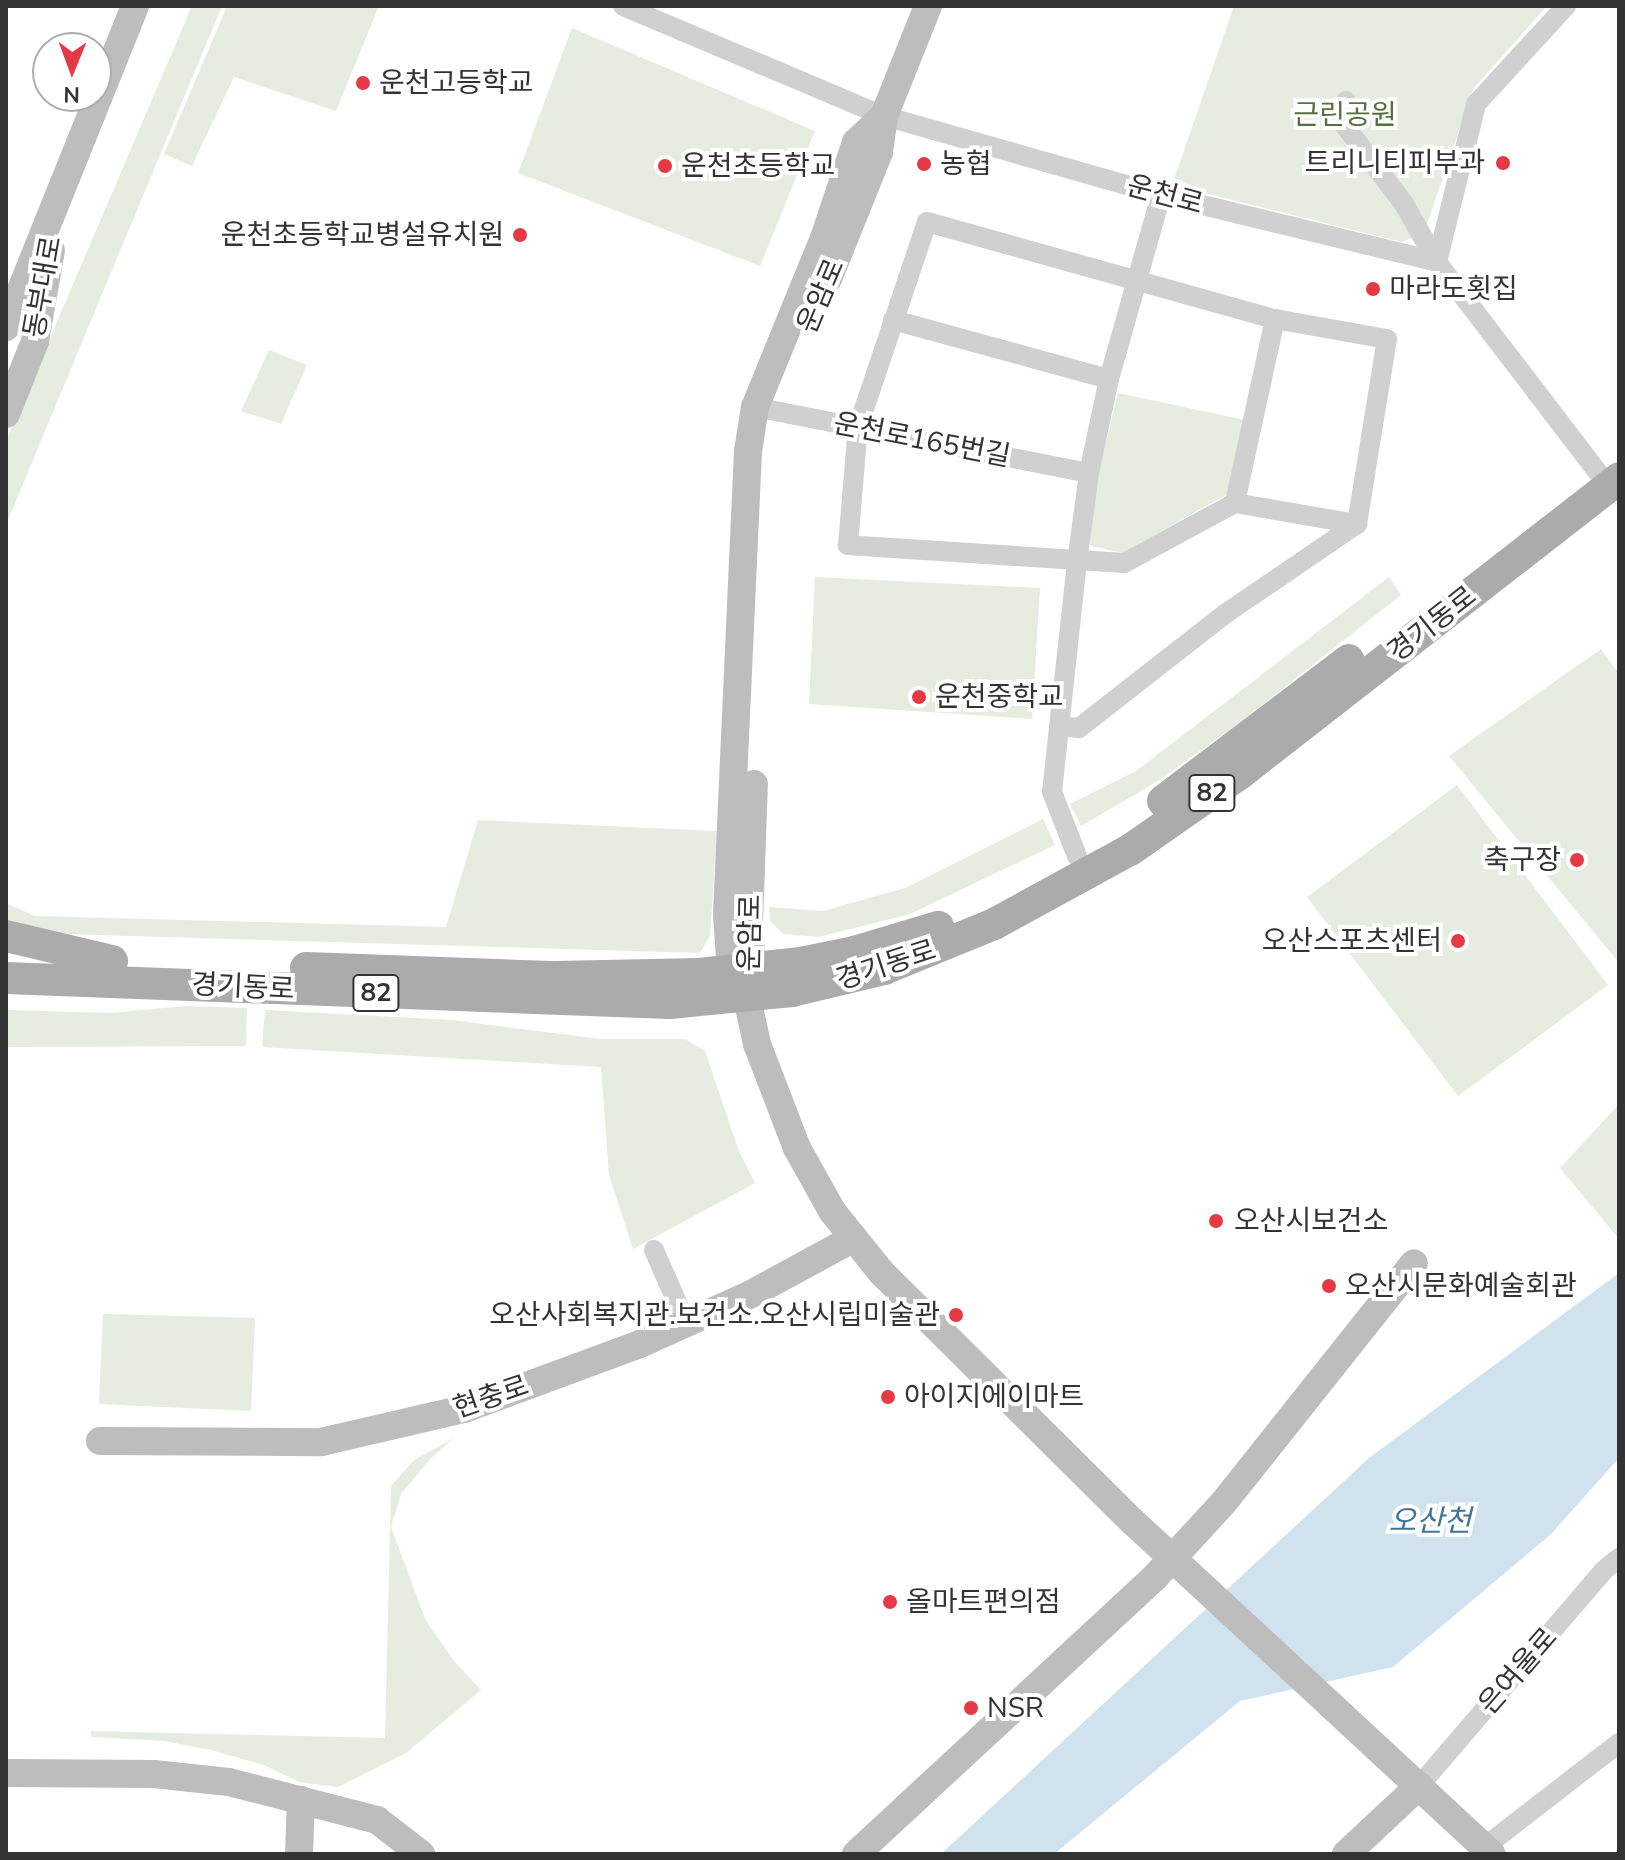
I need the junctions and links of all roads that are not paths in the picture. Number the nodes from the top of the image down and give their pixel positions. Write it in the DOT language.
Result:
graph roads {
  1 [pos="135,6"];
  2 [pos="623,6"];
  3 [pos="928,6"];
  4 [pos="1566,6"];
  5 [pos="1346,101"];
  6 [pos="884,116"];
  7 [pos="1161,195"];
  8 [pos="59,202"];
  9 [pos="1437,262"];
  10 [pos="6,277"];
  11 [pos="1137,279"];
  12 [pos="1275,319"];
  13 [pos="893,320"];
  14 [pos="6,327"];
  15 [pos="1109,379"];
  16 [pos="764,409"];
  17 [pos="6,414"];
  18 [pos="858,427"];
  19 [pos="1611,472"];
  20 [pos="1089,473"];
  21 [pos="1235,503"];
  22 [pos="1357,524"];
  23 [pos="1077,562"];
  24 [pos="1059,726"];
  25 [pos="1077,856"];
  26 [pos="6,936"];
  27 [pos="6,956"];
  28 [pos="112,961"];
  29 [pos="6,978"];
  30 [pos="743,980"];
  31 [pos="190,985"];
  32 [pos="6,991"];
  33 [pos="854,1238"];
  34 [pos="654,1250"];
  35 [pos="1414,1263"];
  36 [pos="686,1323"];
  37 [pos="100,1441"];
  38 [pos="1619,1558"];
  39 [pos="1619,1743"];
  40 [pos="6,1773"];
  41 [pos="1419,1786"];
  42 [pos="301,1800"];
  43 [pos="1487,1851"];
  44 [pos="299,1854"];
  45 [pos="421,1854"];
  46 [pos="856,1854"];
  47 [pos="1346,1854"];
  1 -- 8 [label="street, 동부대로"];
  2 -- 6 [label="street, 운천로"];
  3 -- 6 [label="street, 운암로"];
  4 -- 9 [label="street"];
  5 -- 9 [label="street"];
  6 -- 7 [label="street, 운천로"];
  6 -- 16 [label="street, 운암로"];
  7 -- 9 [label="street, 운천로"];
  7 -- 11 [label="street"];
  8 -- 10 [label="street, 동부대로"];
  8 -- 14 [label="street, 동부대로"];
  8 -- 17 [label="street, 동부대로"];
  9 -- 19 [label="street"];
  11 -- 12 [label="street"];
  11 -- 13 [label="street"];
  11 -- 15 [label="street"];
  12 -- 21 [label="street"];
  12 -- 22 [label="street"];
  13 -- 15 [label="street"];
  13 -- 18 [label="street"];
  15 -- 20 [label="street"];
  16 -- 18 [label="street, 운천로165번길"];
  16 -- 30 [label="street, 운암로"];
  18 -- 20 [label="street, 운천로165번길"];
  18 -- 23 [label="street"];
  19 -- 25 [label="main road, 경기동로 / 82"];
  19 -- 30 [label="main road, 경기동로 / 82"];
  20 -- 23 [label="street"];
  21 -- 22 [label="street"];
  21 -- 23 [label="street"];
  22 -- 24 [label="street"];
  23 -- 24 [label="street"];
  24 -- 25 [label="street"];
  25 -- 30 [label="main road, 경기동로 / 82"];
  26 -- 28 [label="main road"];
  27 -- 28 [label="main road, 경기동로 / 82"];
  28 -- 30 [label="main road, 경기동로 / 82"];
  29 -- 31 [label="main road, 경기동로 / 82"];
  30 -- 31 [label="main road, 경기동로 / 82"];
  30 -- 33 [label="street, 운암로"];
  31 -- 32 [label="main road"];
  33 -- 36 [label="street, 현충로"];
  33 -- 41 [label="street, 운암로"];
  34 -- 36 [label="street"];
  35 -- 46 [label="street"];
  36 -- 37 [label="street, 현충로"];
  38 -- 41 [label="street, 은여울로"];
  39 -- 43 [label="street"];
  40 -- 42 [label="street"];
  41 -- 43 [label="street"];
  41 -- 47 [label="street"];
  42 -- 44 [label="street"];
  42 -- 45 [label="street"];
}
